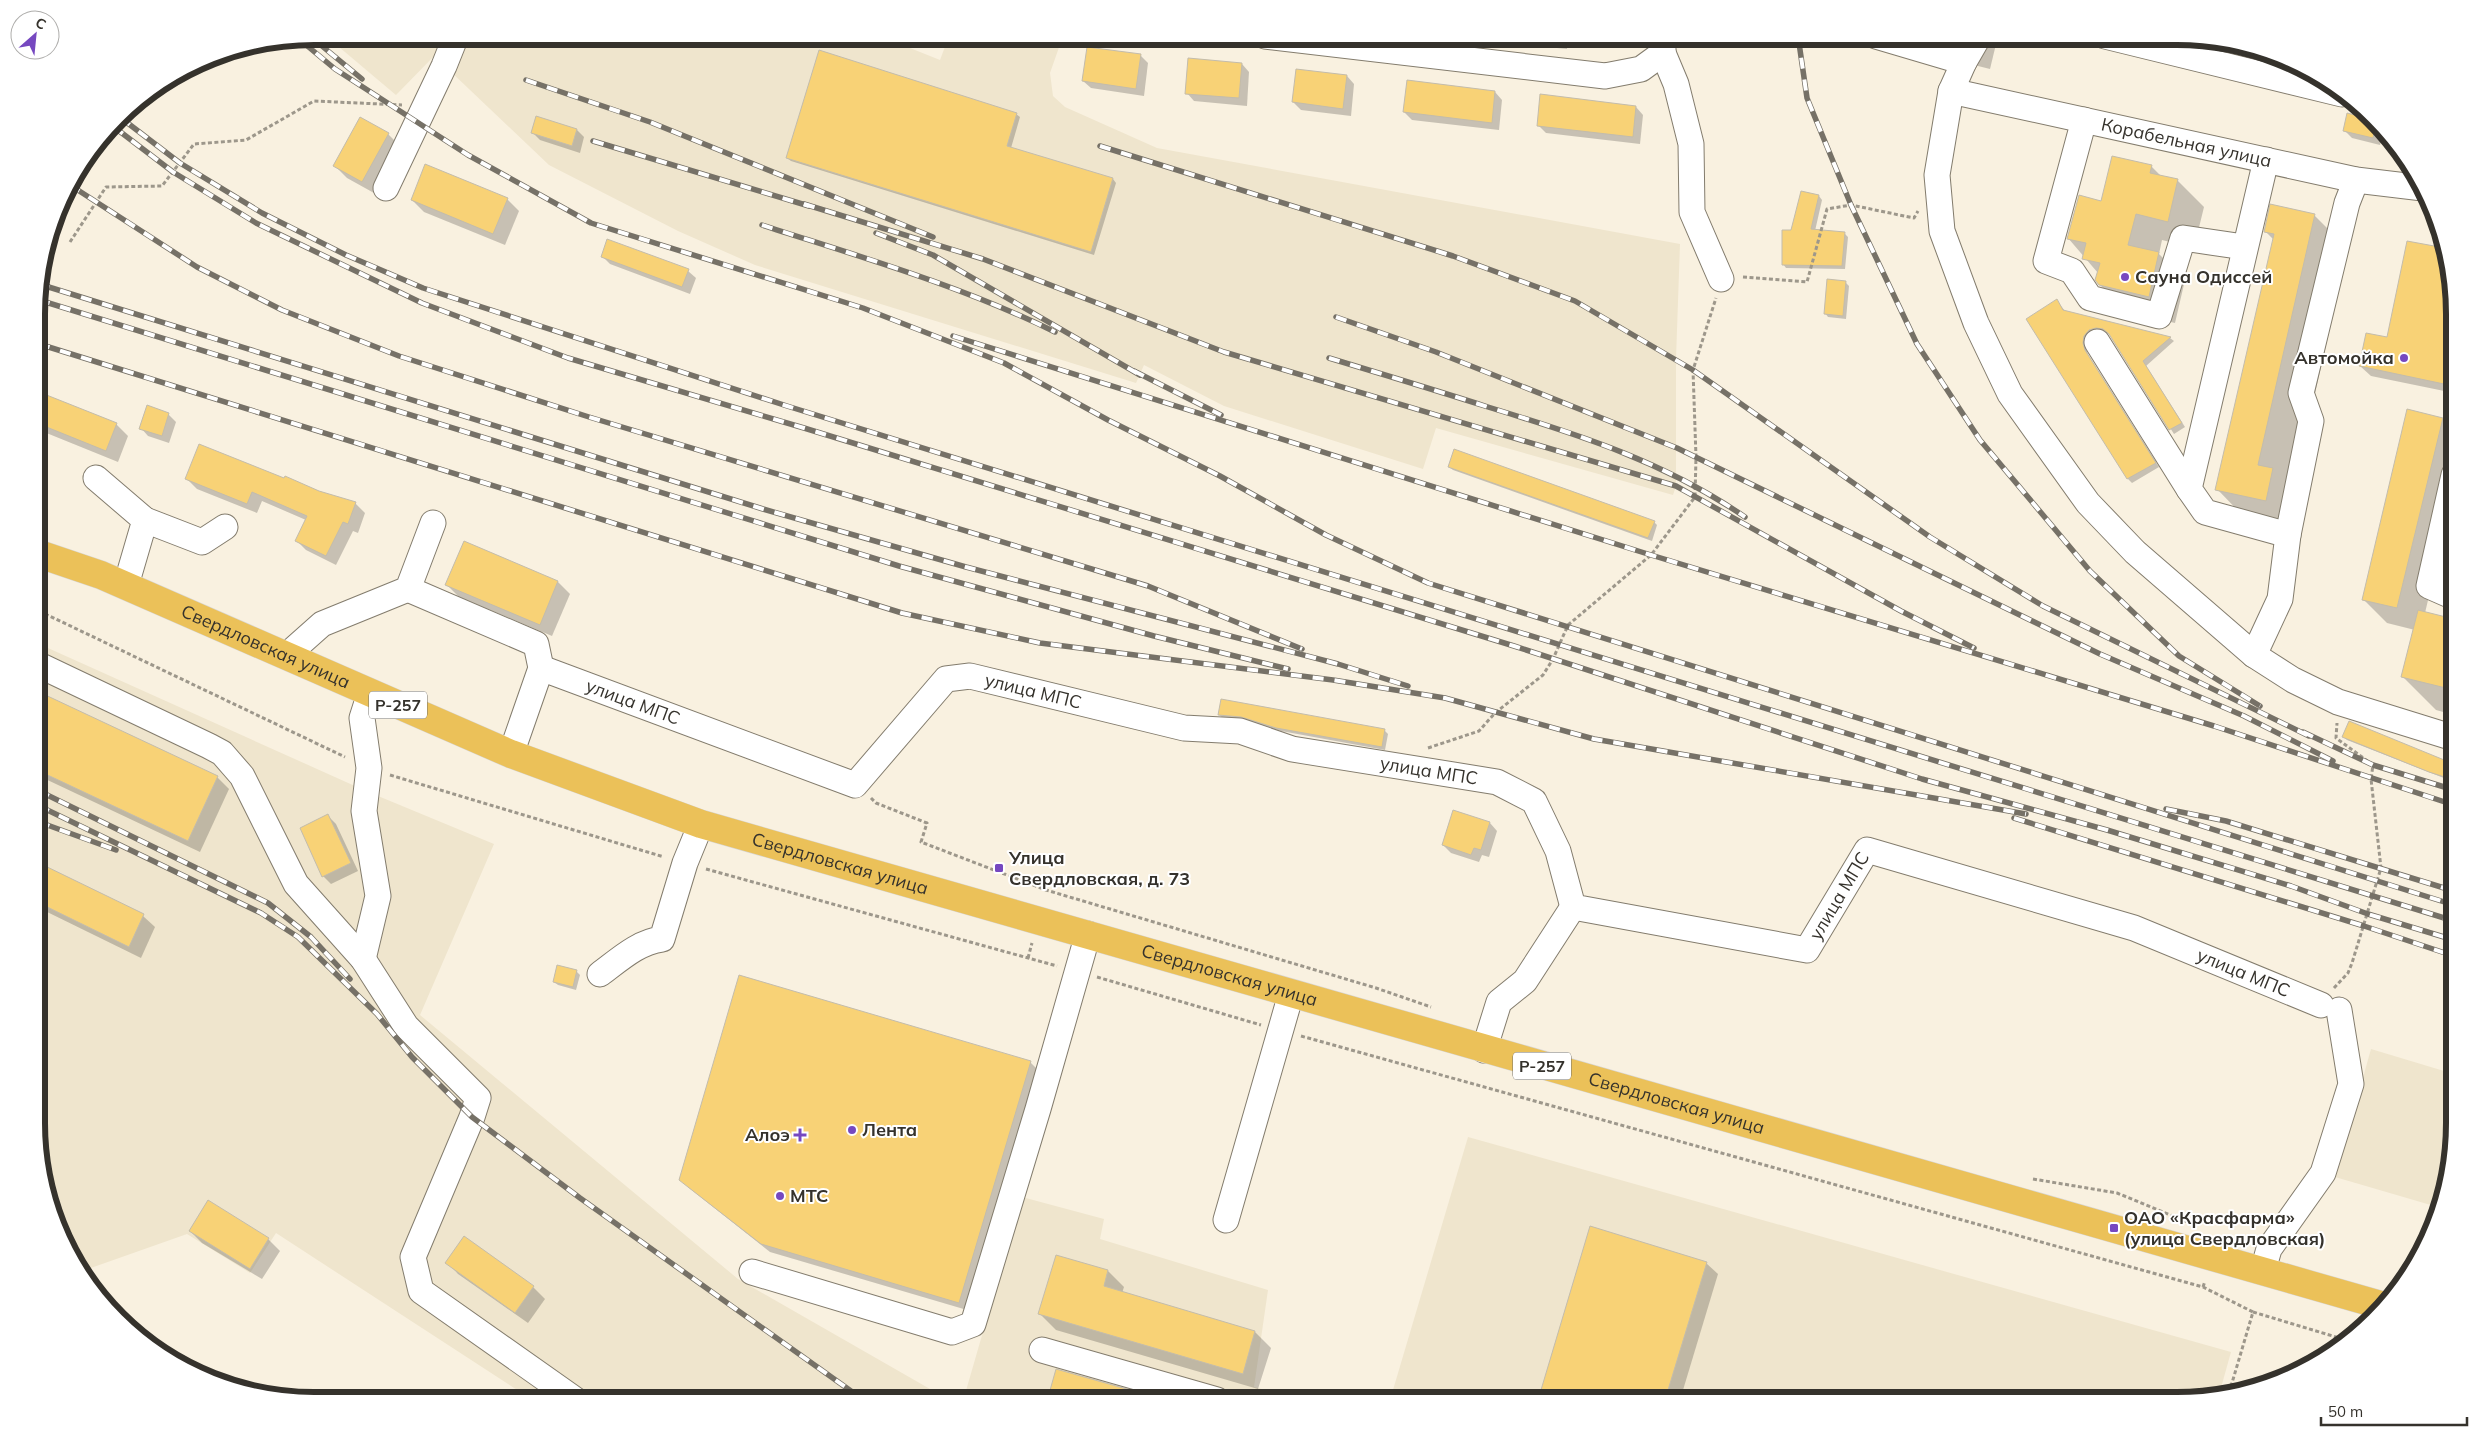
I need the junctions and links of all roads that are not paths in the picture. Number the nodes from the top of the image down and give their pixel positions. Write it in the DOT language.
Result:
graph roads {
  1 [pos="452,45"];
  2 [pos="1342,45"];
  3 [pos="1662,45"];
  4 [pos="1663,45"];
  5 [pos="1906,45"];
  6 [pos="1974,45"];
  7 [pos="2141,45"];
  8 [pos="1964,62"];
  9 [pos="2326,90"];
  10 [pos="1951,91"];
  11 [pos="2084,120"];
  12 [pos="2266,160"];
  13 [pos="2356,180"];
  14 [pos="2411,183"];
  15 [pos="386,188"];
  16 [pos="2244,247"];
  17 [pos="1722,279"];
  18 [pos="2097,342"];
  19 [pos="96,478"];
  20 [pos="2189,489"];
  21 [pos="2446,511"];
  22 [pos="145,520"];
  23 [pos="433,523"];
  24 [pos="225,527"];
  25 [pos="2288,535"];
  26 [pos="45,540"];
  27 [pos="45,556"];
  28 [pos="101,575"];
  29 [pos="126,585"];
  30 [pos="408,589"];
  31 [pos="2446,593"];
  32 [pos="2254,655"];
  33 [pos="286,656"];
  34 [pos="45,668"];
  35 [pos="541,668"];
  36 [pos="370,693"];
  37 [pos="2446,736"];
  38 [pos="511,754"];
  39 [pos="701,824"];
  40 [pos="1573,907"];
  41 [pos="1088,934"];
  42 [pos="363,959"];
  43 [pos="600,974"];
  44 [pos="1291,994"];
  45 [pos="1484,1050"];
  46 [pos="1226,1220"];
  47 [pos="2263,1270"];
  48 [pos="752,1272"];
  49 [pos="2384,1294"];
  50 [pos="1042,1350"];
  51 [pos="564,1392"];
  52 [pos="1189,1392"];
  1 -- 15 [label="street"];
  2 -- 3 [label="street"];
  4 -- 17 [label="street"];
  5 -- 8 [label="street"];
  6 -- 8 [label="street"];
  7 -- 9 [label="street"];
  8 -- 10 [label="street"];
  10 -- 11 [label="street, Корабельная улица"];
  10 -- 32 [label="street"];
  11 -- 12 [label="street, Корабельная улица"];
  11 -- 16 [label="street"];
  12 -- 13 [label="street, Корабельная улица"];
  12 -- 16 [label="street"];
  13 -- 14 [label="street, Корабельная улица"];
  13 -- 25 [label="street"];
  16 -- 20 [label="street"];
  18 -- 20 [label="street"];
  19 -- 22 [label="street"];
  20 -- 25 [label="street"];
  21 -- 31 [label="street"];
  22 -- 24 [label="street"];
  22 -- 29 [label="street"];
  23 -- 30 [label="street"];
  25 -- 32 [label="street"];
  26 -- 28 [label="highway, Свердловская улица / Р-257"];
  27 -- 28 [label="highway, Свердловская улица / Р-257"];
  28 -- 29 [label="highway, Свердловская улица / Р-257"];
  29 -- 33 [label="highway, Свердловская улица / Р-257"];
  30 -- 33 [label="street"];
  30 -- 35 [label="street"];
  32 -- 37 [label="street"];
  33 -- 36 [label="highway, Свердловская улица / Р-257"];
  34 -- 42 [label="street"];
  35 -- 38 [label="street"];
  35 -- 40 [label="street, улица МПС"];
  36 -- 38 [label="highway, Свердловская улица / Р-257"];
  36 -- 42 [label="street"];
  38 -- 39 [label="highway, Свердловская улица / Р-257"];
  39 -- 41 [label="highway, Свердловская улица / Р-257"];
  39 -- 43 [label="street"];
  40 -- 45 [label="street"];
  40 -- 47 [label="street, улица МПС"];
  41 -- 44 [label="highway, Свердловская улица / Р-257"];
  41 -- 48 [label="street"];
  42 -- 51 [label="street"];
  44 -- 45 [label="highway, Свердловская улица / Р-257"];
  44 -- 46 [label="street"];
  45 -- 47 [label="highway, Свердловская улица / Р-257"];
  47 -- 49 [label="highway, Свердловская улица / Р-257"];
  50 -- 52 [label="street"];
}
